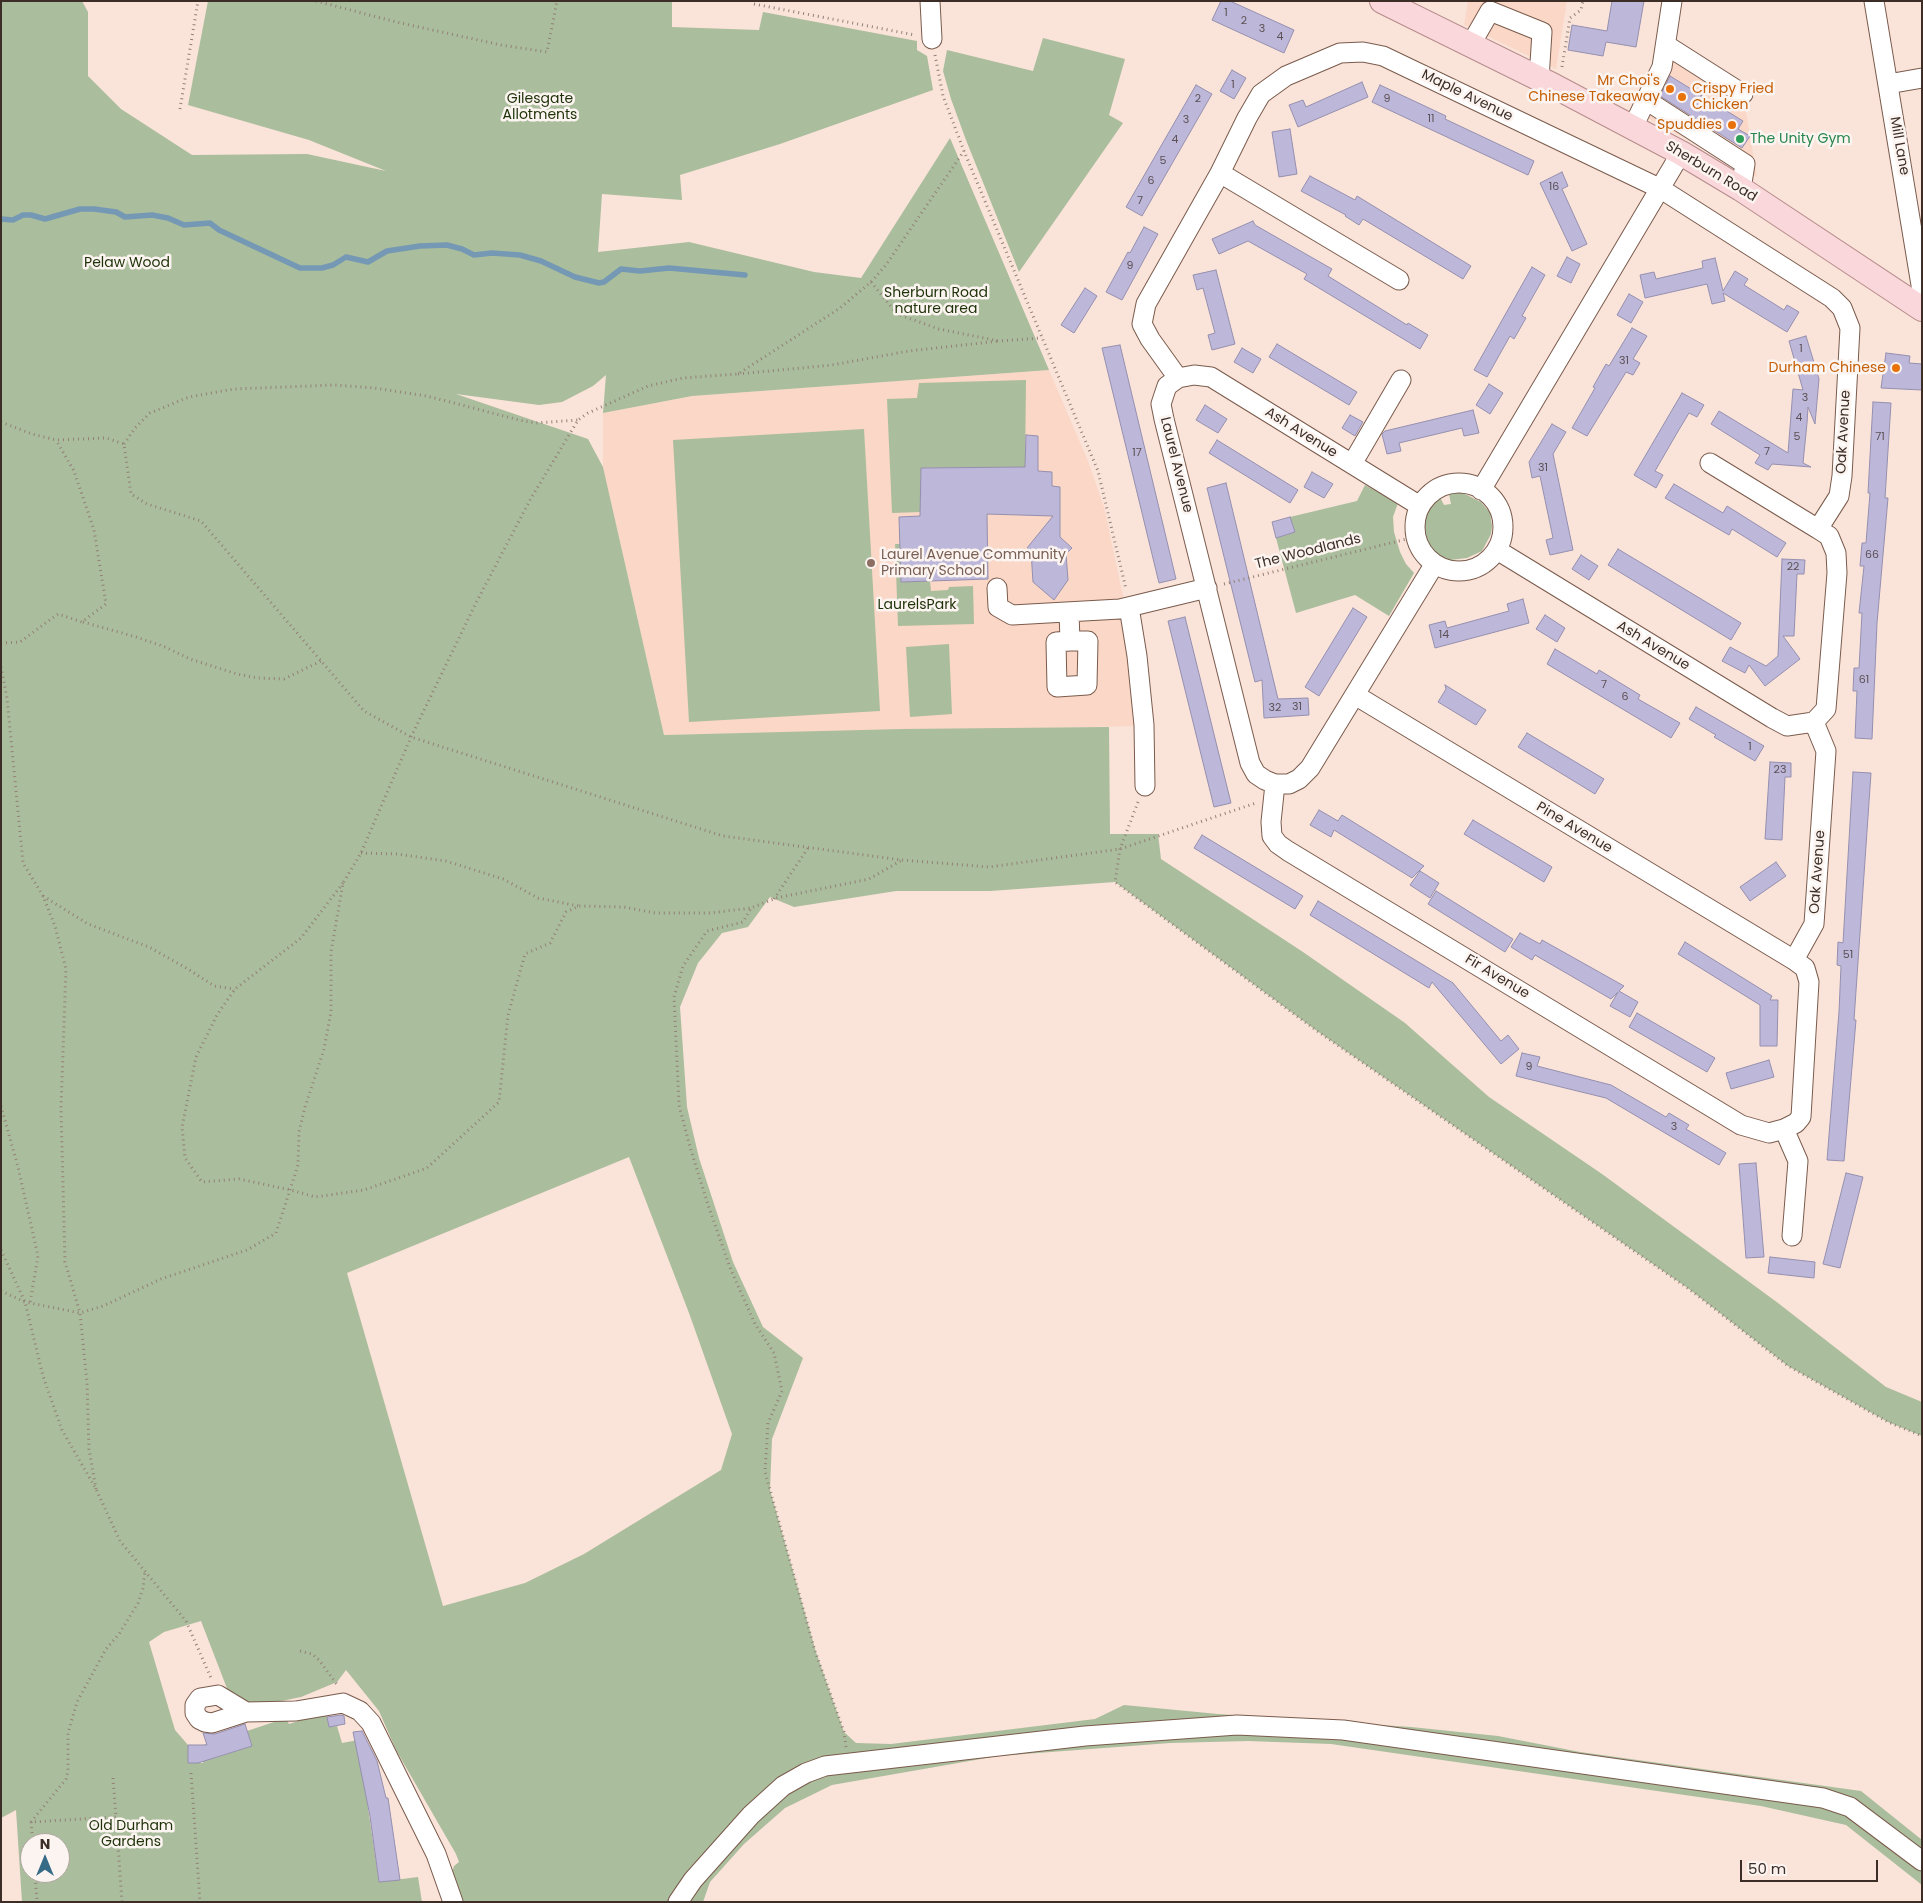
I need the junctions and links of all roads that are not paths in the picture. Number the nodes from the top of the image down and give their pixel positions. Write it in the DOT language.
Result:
graph roads {
  1 [pos="930,1"];
  2 [pos="1382,1"];
  3 [pos="1672,1"];
  4 [pos="1874,1"];
  5 [pos="932,39"];
  6 [pos="1471,44"];
  7 [pos="1666,45"];
  8 [pos="1922,78"];
  9 [pos="1546,82"];
  10 [pos="1888,84"];
  11 [pos="1743,94"];
  12 [pos="1646,100"];
  13 [pos="1633,127"];
  14 [pos="1682,153"];
  15 [pos="1220,173"];
  16 [pos="1661,189"];
  17 [pos="1741,189"];
  18 [pos="1399,280"];
  19 [pos="1922,291"];
  20 [pos="1922,309"];
  21 [pos="1850,328"];
  22 [pos="1178,378"];
  23 [pos="1402,380"];
  24 [pos="1352,464"];
  25 [pos="1710,464"];
  26 [pos="1481,490"];
  27 [pos="1420,506"];
  28 [pos="1818,529"];
  29 [pos="1496,550"];
  30 [pos="1434,565"];
  31 [pos="997,588"];
  32 [pos="1207,588"];
  33 [pos="1129,607"];
  34 [pos="1069,612"];
  35 [pos="1070,641"];
  36 [pos="1355,696"];
  37 [pos="1814,722"];
  38 [pos="1145,786"];
  39 [pos="1271,788"];
  40 [pos="1794,960"];
  41 [pos="1784,1129"];
  42 [pos="1792,1236"];
  43 [pos="246,1712"];
  44 [pos="1922,1861"];
  45 [pos="453,1902"];
  46 [pos="678,1902"];
  1 -- 5 [label="street"];
  2 -- 6 [label="main road, Sherburn Road"];
  3 -- 7 [label="street"];
  4 -- 10 [label="street, Mill Lane"];
  6 -- 9 [label="main road, Sherburn Road"];
  6 -- 9 [label="street"];
  7 -- 11 [label="street"];
  7 -- 12 [label="street"];
  8 -- 10 [label="street"];
  9 -- 13 [label="main road, Sherburn Road"];
  10 -- 19 [label="street, Mill Lane"];
  12 -- 13 [label="street"];
  12 -- 17 [label="street"];
  13 -- 14 [label="main road, Sherburn Road"];
  14 -- 16 [label="street"];
  14 -- 17 [label="main road, Sherburn Road"];
  15 -- 16 [label="street, Maple Avenue"];
  15 -- 18 [label="street"];
  15 -- 22 [label="street"];
  16 -- 21 [label="street, Maple Avenue"];
  16 -- 26 [label="street"];
  17 -- 20 [label="main road, Sherburn Road"];
  21 -- 28 [label="street, Oak Avenue"];
  22 -- 24 [label="street, Ash Avenue"];
  22 -- 32 [label="street, Laurel Avenue"];
  23 -- 24 [label="street"];
  24 -- 27 [label="street, Ash Avenue"];
  25 -- 28 [label="street"];
  26 -- 27 [label="street"];
  26 -- 29 [label="street"];
  27 -- 30 [label="street"];
  28 -- 37 [label="street"];
  29 -- 30 [label="street"];
  29 -- 37 [label="street, Ash Avenue"];
  30 -- 36 [label="street"];
  31 -- 34 [label="street"];
  32 -- 33 [label="street"];
  32 -- 39 [label="street, Laurel Avenue"];
  33 -- 34 [label="street"];
  33 -- 38 [label="street"];
  34 -- 35 [label="street"];
  36 -- 39 [label="street"];
  36 -- 40 [label="street, Pine Avenue"];
  37 -- 40 [label="street, Oak Avenue"];
  39 -- 41 [label="street, Fir Avenue"];
  40 -- 41 [label="street"];
  41 -- 42 [label="street"];
  43 -- 43 [label="street"];
  43 -- 45 [label="street"];
  44 -- 46 [label="street"];
}
